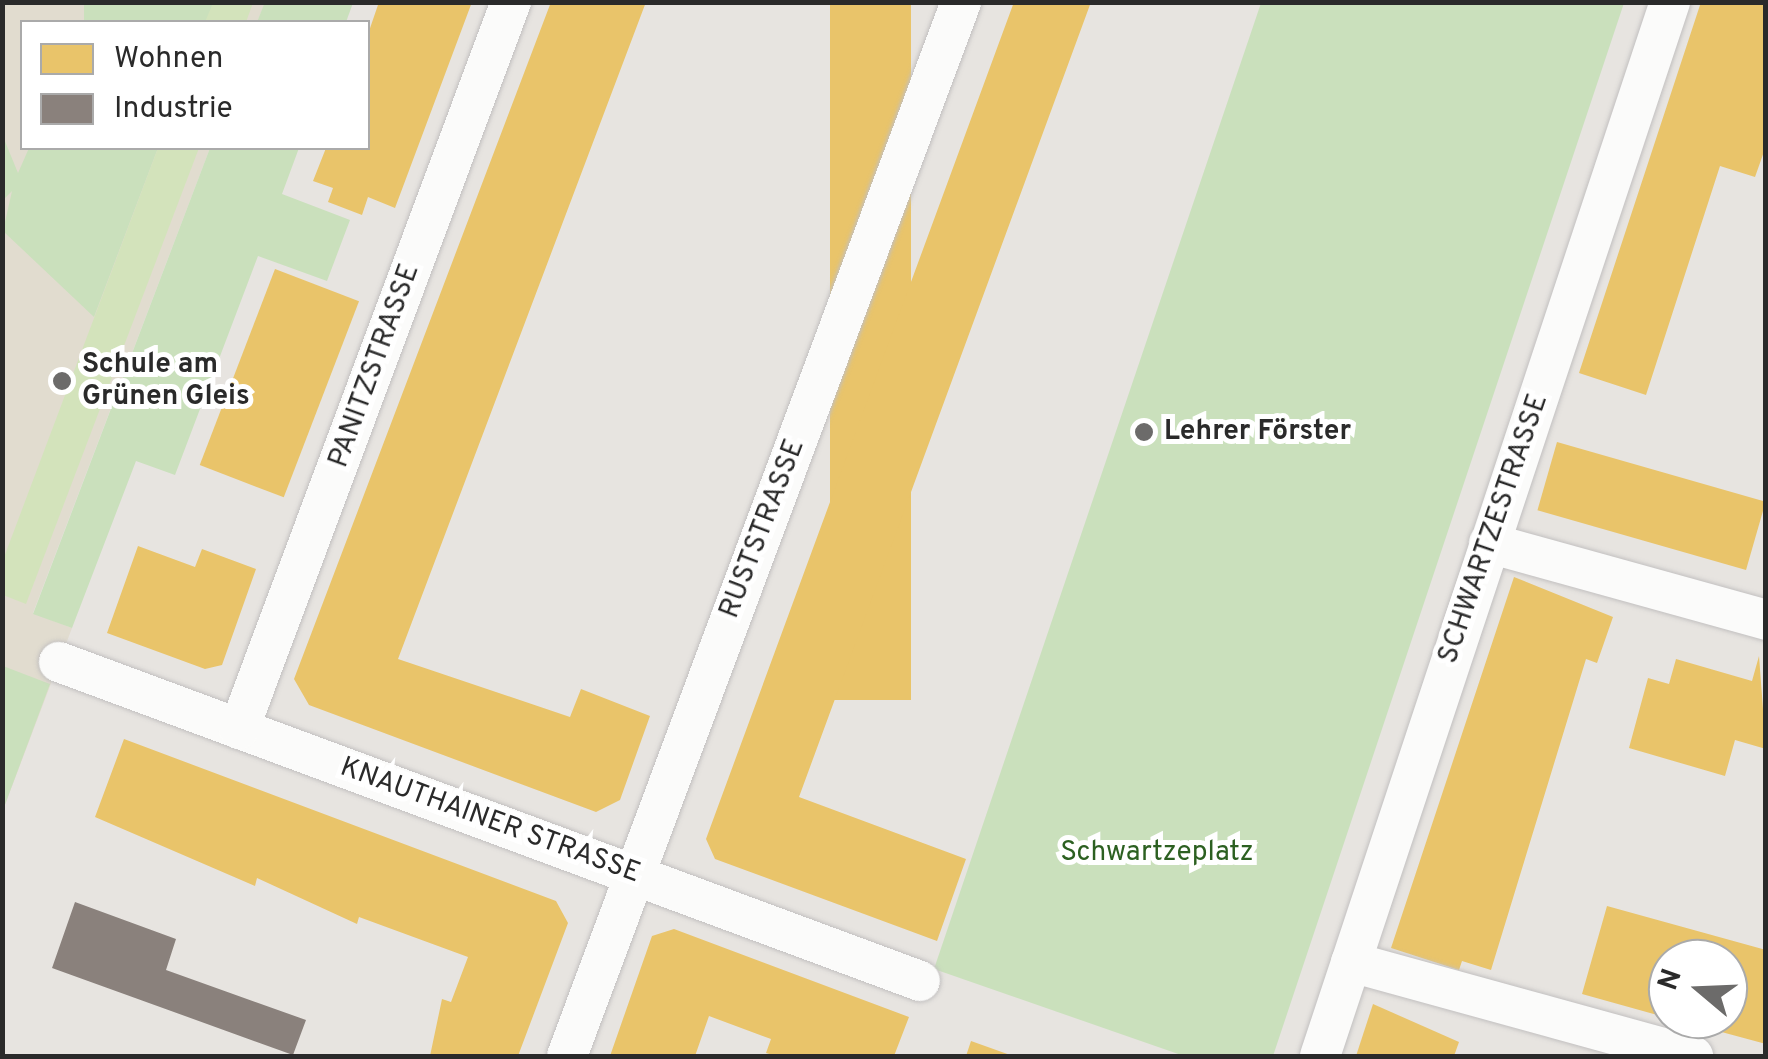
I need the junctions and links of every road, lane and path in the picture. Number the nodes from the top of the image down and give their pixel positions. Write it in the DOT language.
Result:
graph roads {
  1 [pos="510,2"];
  2 [pos="961,2"];
  3 [pos="1670,2"];
  4 [pos="1489,543"];
  5 [pos="1766,620"];
  6 [pos="58,662"];
  7 [pos="239,729"];
  8 [pos="633,874"];
  9 [pos="1351,962"];
  10 [pos="920,981"];
  11 [pos="568,1056"];
  12 [pos="1320,1056"];
  13 [pos="1693,1056"];
  1 -- 7 [label="street, PANITZSTRASSE"];
  2 -- 8 [label="street, RUSTSTRASSE"];
  3 -- 4 [label="street, SCHWARTZESTRASSE"];
  4 -- 5 [label="street"];
  4 -- 9 [label="street, SCHWARTZESTRASSE"];
  6 -- 7 [label="street, KNAUTHAINER STRASSE"];
  7 -- 8 [label="street, KNAUTHAINER STRASSE"];
  8 -- 10 [label="street, KNAUTHAINER STRASSE"];
  8 -- 11 [label="street, RUSTSTRASSE"];
  9 -- 12 [label="street, SCHWARTZESTRASSE"];
  9 -- 13 [label="street"];
}
